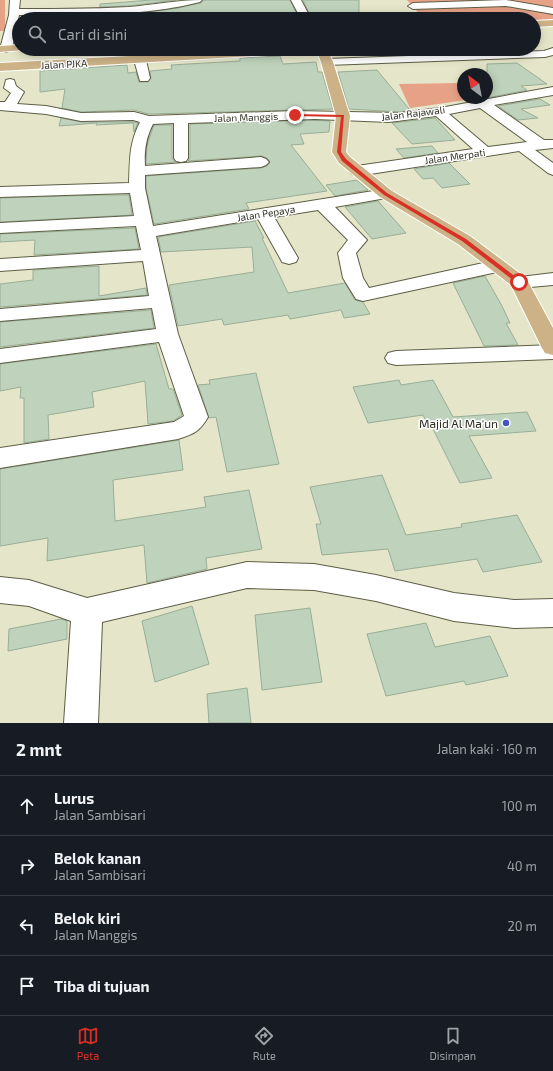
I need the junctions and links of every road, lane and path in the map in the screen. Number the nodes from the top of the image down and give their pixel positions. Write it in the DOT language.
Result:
graph roads {
  1 [pos="15,0"];
  2 [pos="197,0"];
  3 [pos="296,0"];
  4 [pos="410,3"];
  5 [pos="453,4"];
  6 [pos="548,10"];
  7 [pos="14,12"];
  8 [pos="133,12"];
  9 [pos="302,12"];
  10 [pos="418,12"];
  11 [pos="468,12"];
  12 [pos="519,12"];
  13 [pos="12,17"];
  14 [pos="553,23"];
  15 [pos="541,24"];
  16 [pos="5,36"];
  17 [pos="552,46"];
  18 [pos="3,49"];
  19 [pos="541,53"];
  20 [pos="286,56"];
  21 [pos="323,56"];
  22 [pos="140,60"];
  23 [pos="0,67"];
  24 [pos="144,78"];
  25 [pos="10,83"];
  26 [pos="553,91"];
  27 [pos="493,101"];
  28 [pos="476,104"];
  29 [pos="484,104"];
  30 [pos="4,106"];
  31 [pos="438,111"];
  32 [pos="343,116"];
  33 [pos="181,119"];
  34 [pos="148,120"];
  35 [pos="547,144"];
  36 [pos="522,147"];
  37 [pos="485,152"];
  38 [pos="181,158"];
  39 [pos="260,162"];
  40 [pos="357,170"];
  41 [pos="553,170"];
  42 [pos="138,171"];
  43 [pos="138,188"];
  44 [pos="0,192"];
  45 [pos="386,194"];
  46 [pos="322,204"];
  47 [pos="264,214"];
  48 [pos="145,226"];
  49 [pos="0,228"];
  50 [pos="151,255"];
  51 [pos="289,258"];
  52 [pos="0,266"];
  53 [pos="497,266"];
  54 [pos="553,279"];
  55 [pos="519,282"];
  56 [pos="160,301"];
  57 [pos="0,315"];
  58 [pos="167,334"];
  59 [pos="553,348"];
  60 [pos="553,352"];
  61 [pos="0,356"];
  62 [pos="396,358"];
  63 [pos="0,458"];
  64 [pos="0,590"];
  65 [pos="87,612"];
  66 [pos="553,613"];
  67 [pos="82,723"];
  1 -- 7 [label="street"];
  2 -- 8 [label="street"];
  3 -- 9 [label="street"];
  4 -- 5 [label="street"];
  4 -- 10 [label="street"];
  5 -- 6 [label="street"];
  5 -- 11 [label="street"];
  6 -- 12 [label="street"];
  13 -- 16 [label="street"];
  14 -- 15 [label="main road"];
  16 -- 18 [label="street"];
  17 -- 19 [label="street"];
  20 -- 22 [label="main road, Jalan PJKA"];
  21 -- 32 [label="main road"];
  22 -- 23 [label="main road, Jalan PJKA"];
  22 -- 24 [label="street"];
  25 -- 30 [label="street"];
  26 -- 27 [label="street, Jalan Rajawali"];
  28 -- 31 [label="street, Jalan Rajawali"];
  29 -- 35 [label="street"];
  30 -- 34 [label="street, Jalan Manggis"];
  31 -- 32 [label="street, Jalan Rajawali"];
  31 -- 37 [label="street"];
  32 -- 33 [label="street, Jalan Manggis"];
  32 -- 40 [label="main road"];
  33 -- 34 [label="street, Jalan Manggis"];
  33 -- 38 [label="street"];
  34 -- 42 [label="street"];
  35 -- 36 [label="street, Jalan Merpati"];
  36 -- 37 [label="street, Jalan Merpati"];
  36 -- 41 [label="street"];
  37 -- 40 [label="street, Jalan Merpati"];
  39 -- 42 [label="street"];
  40 -- 45 [label="main road"];
  42 -- 43 [label="street"];
  43 -- 44 [label="street"];
  43 -- 48 [label="street"];
  45 -- 46 [label="street, Jalan Pepaya"];
  45 -- 53 [label="main road"];
  46 -- 47 [label="street, Jalan Pepaya"];
  46 -- 53 [label="street"];
  47 -- 48 [label="street, Jalan Pepaya"];
  47 -- 51 [label="street"];
  48 -- 49 [label="street, Jalan Pepaya"];
  48 -- 50 [label="street"];
  50 -- 52 [label="street"];
  50 -- 56 [label="street"];
  53 -- 55 [label="main road"];
  54 -- 55 [label="street"];
  55 -- 59 [label="main road"];
  56 -- 57 [label="street"];
  56 -- 58 [label="street"];
  58 -- 61 [label="street"];
  58 -- 63 [label="street"];
  60 -- 62 [label="street"];
  64 -- 65 [label="street"];
  65 -- 66 [label="street"];
  65 -- 67 [label="street"];
}
